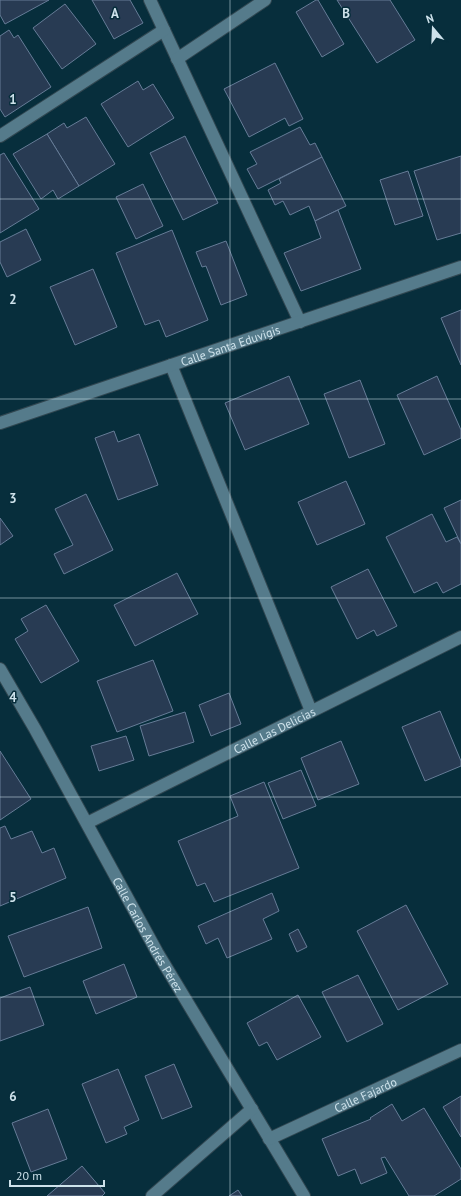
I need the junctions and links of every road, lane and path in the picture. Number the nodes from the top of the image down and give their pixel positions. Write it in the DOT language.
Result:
graph roads {
  1 [pos="150,0"];
  2 [pos="265,0"];
  3 [pos="164,30"];
  4 [pos="177,58"];
  5 [pos="0,136"];
  6 [pos="461,267"];
  7 [pos="300,322"];
  8 [pos="171,365"];
  9 [pos="0,423"];
  10 [pos="461,637"];
  11 [pos="0,669"];
  12 [pos="311,711"];
  13 [pos="87,823"];
  14 [pos="461,1050"];
  15 [pos="252,1109"];
  16 [pos="270,1139"];
  17 [pos="152,1196"];
  18 [pos="304,1196"];
  1 -- 3 [label="street"];
  2 -- 4 [label="street"];
  3 -- 4 [label="street"];
  3 -- 5 [label="street"];
  4 -- 7 [label="street"];
  6 -- 7 [label="street, Calle Santa Eduvigis"];
  7 -- 8 [label="street, Calle Santa Eduvigis"];
  8 -- 9 [label="street, Calle Santa Eduvigis"];
  8 -- 12 [label="street"];
  10 -- 12 [label="street, Calle Las Delicias"];
  11 -- 13 [label="street, Calle Carlos Andrés Pérez"];
  12 -- 13 [label="street, Calle Las Delicias"];
  13 -- 15 [label="street, Calle Carlos Andrés Pérez"];
  14 -- 16 [label="street, Calle Fajardo"];
  15 -- 16 [label="street, Calle Carlos Andrés Pérez"];
  15 -- 17 [label="street"];
  16 -- 18 [label="street, Calle Carlos Andrés Pérez"];
}
